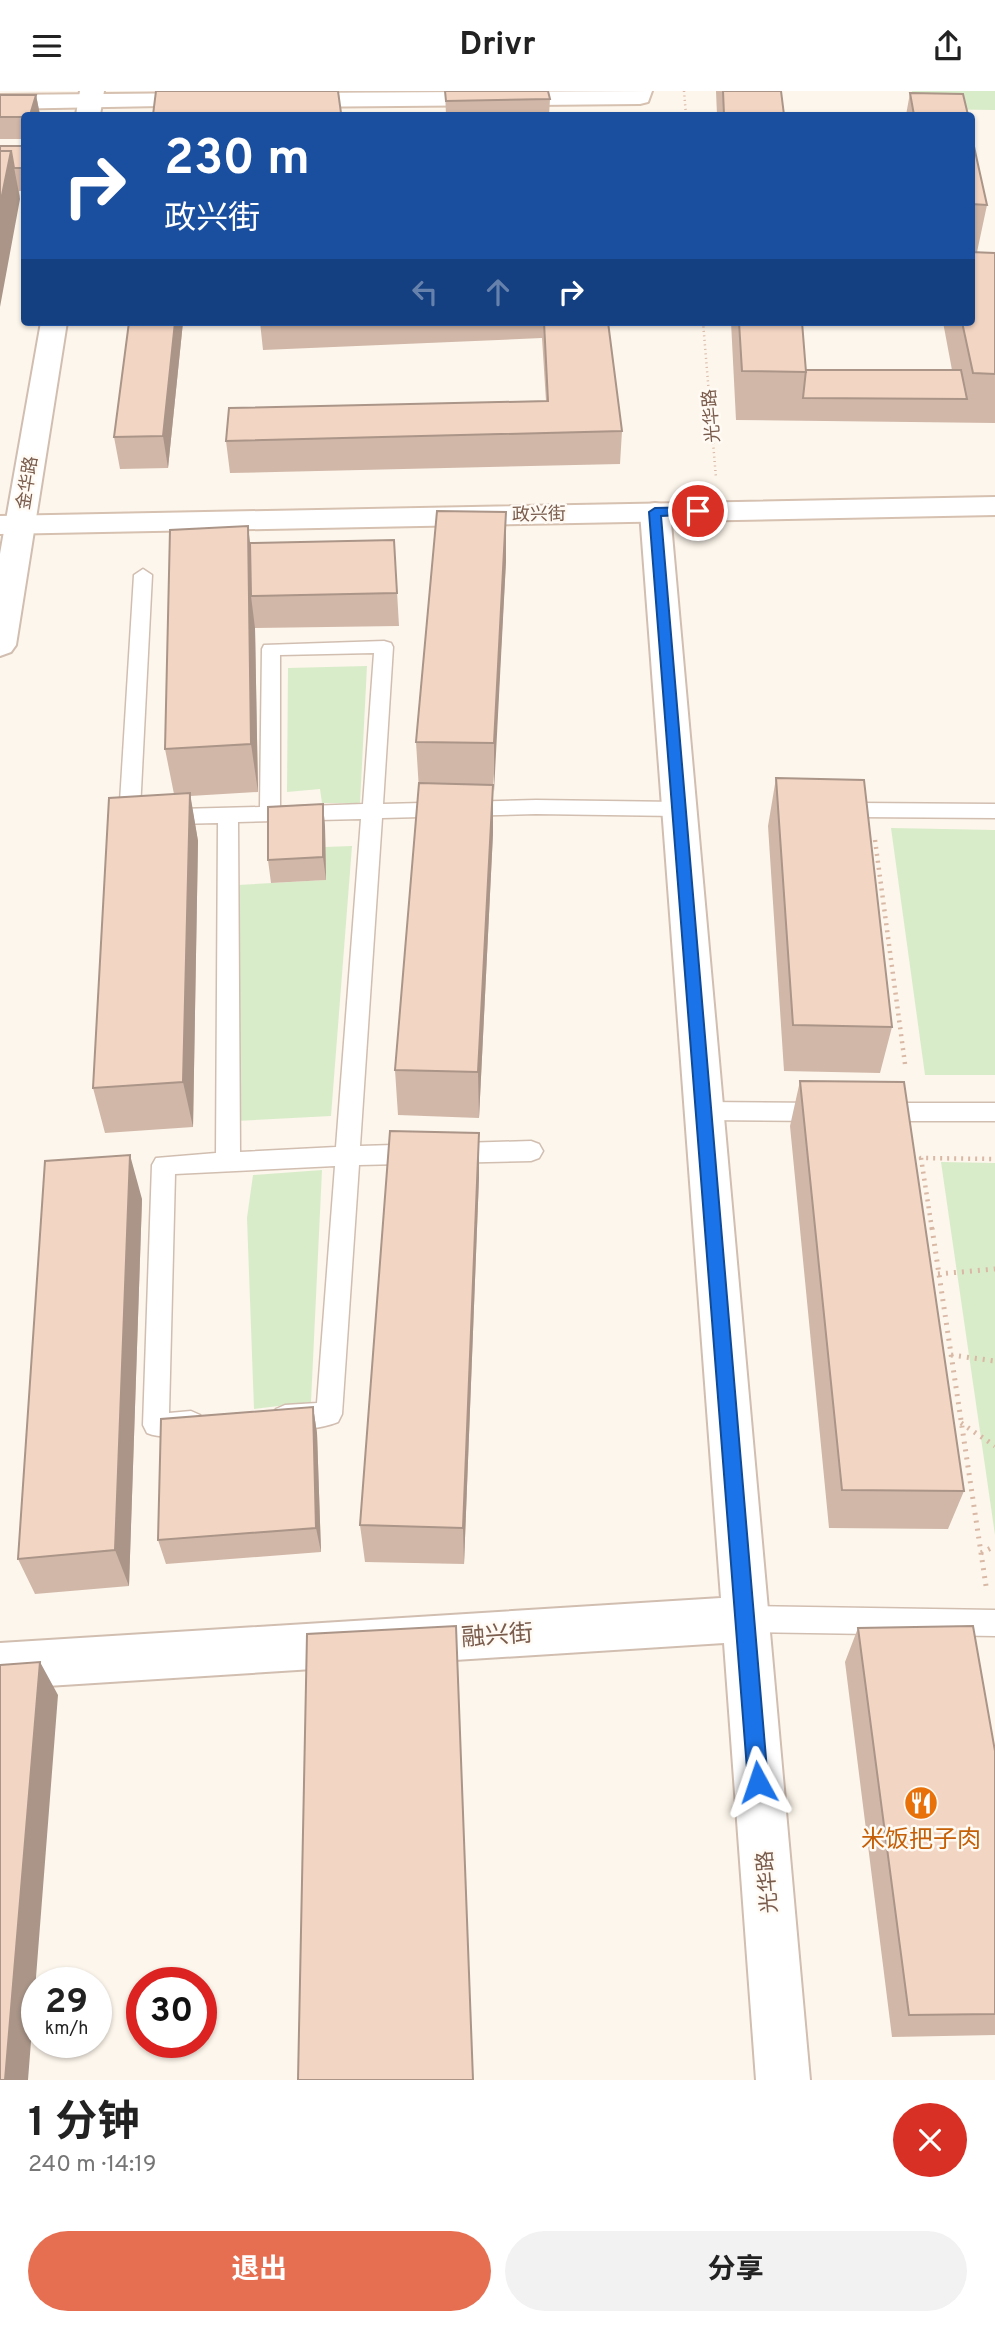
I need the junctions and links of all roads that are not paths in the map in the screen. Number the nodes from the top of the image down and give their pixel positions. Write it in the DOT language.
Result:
graph roads {
  1 [pos="640,94"];
  2 [pos="228,100"];
  3 [pos="269,100"];
  4 [pos="0,102"];
  5 [pos="90,103"];
  6 [pos="53,326"];
  7 [pos="995,506"];
  8 [pos="655,512"];
  9 [pos="10,524"];
  10 [pos="144,575"];
  11 [pos="0,645"];
  12 [pos="677,809"];
  13 [pos="864,810"];
  14 [pos="373,811"];
  15 [pos="995,811"];
  16 [pos="270,814"];
  17 [pos="228,815"];
  18 [pos="702,1111"];
  19 [pos="995,1112"];
  20 [pos="531,1151"];
  21 [pos="348,1156"];
  22 [pos="228,1161"];
  23 [pos="263,1418"];
  24 [pos="209,1422"];
  25 [pos="744,1619"];
  26 [pos="994,1623"];
  27 [pos="0,1666"];
  28 [pos="783,2080"];
  1 -- 3 [label="street"];
  2 -- 5 [label="street"];
  4 -- 5 [label="street"];
  6 -- 9 [label="street, 金华路"];
  7 -- 8 [label="street, 政兴街"];
  8 -- 9 [label="street, 政兴街"];
  8 -- 12 [label="street, 光华路"];
  9 -- 11 [label="street, 金华路"];
  10 -- 17 [label="lane"];
  12 -- 14 [label="lane"];
  12 -- 18 [label="street, 光华路"];
  13 -- 15 [label="lane"];
  14 -- 16 [label="lane"];
  14 -- 16 [label="lane"];
  14 -- 21 [label="lane"];
  16 -- 17 [label="lane"];
  17 -- 22 [label="lane"];
  18 -- 19 [label="lane"];
  18 -- 25 [label="street, 光华路"];
  20 -- 21 [label="lane"];
  21 -- 22 [label="lane"];
  21 -- 23 [label="lane"];
  22 -- 24 [label="lane"];
  25 -- 26 [label="lane, 融兴街"];
  25 -- 27 [label="street, 融兴街"];
  25 -- 28 [label="street, 光华路"];
}
